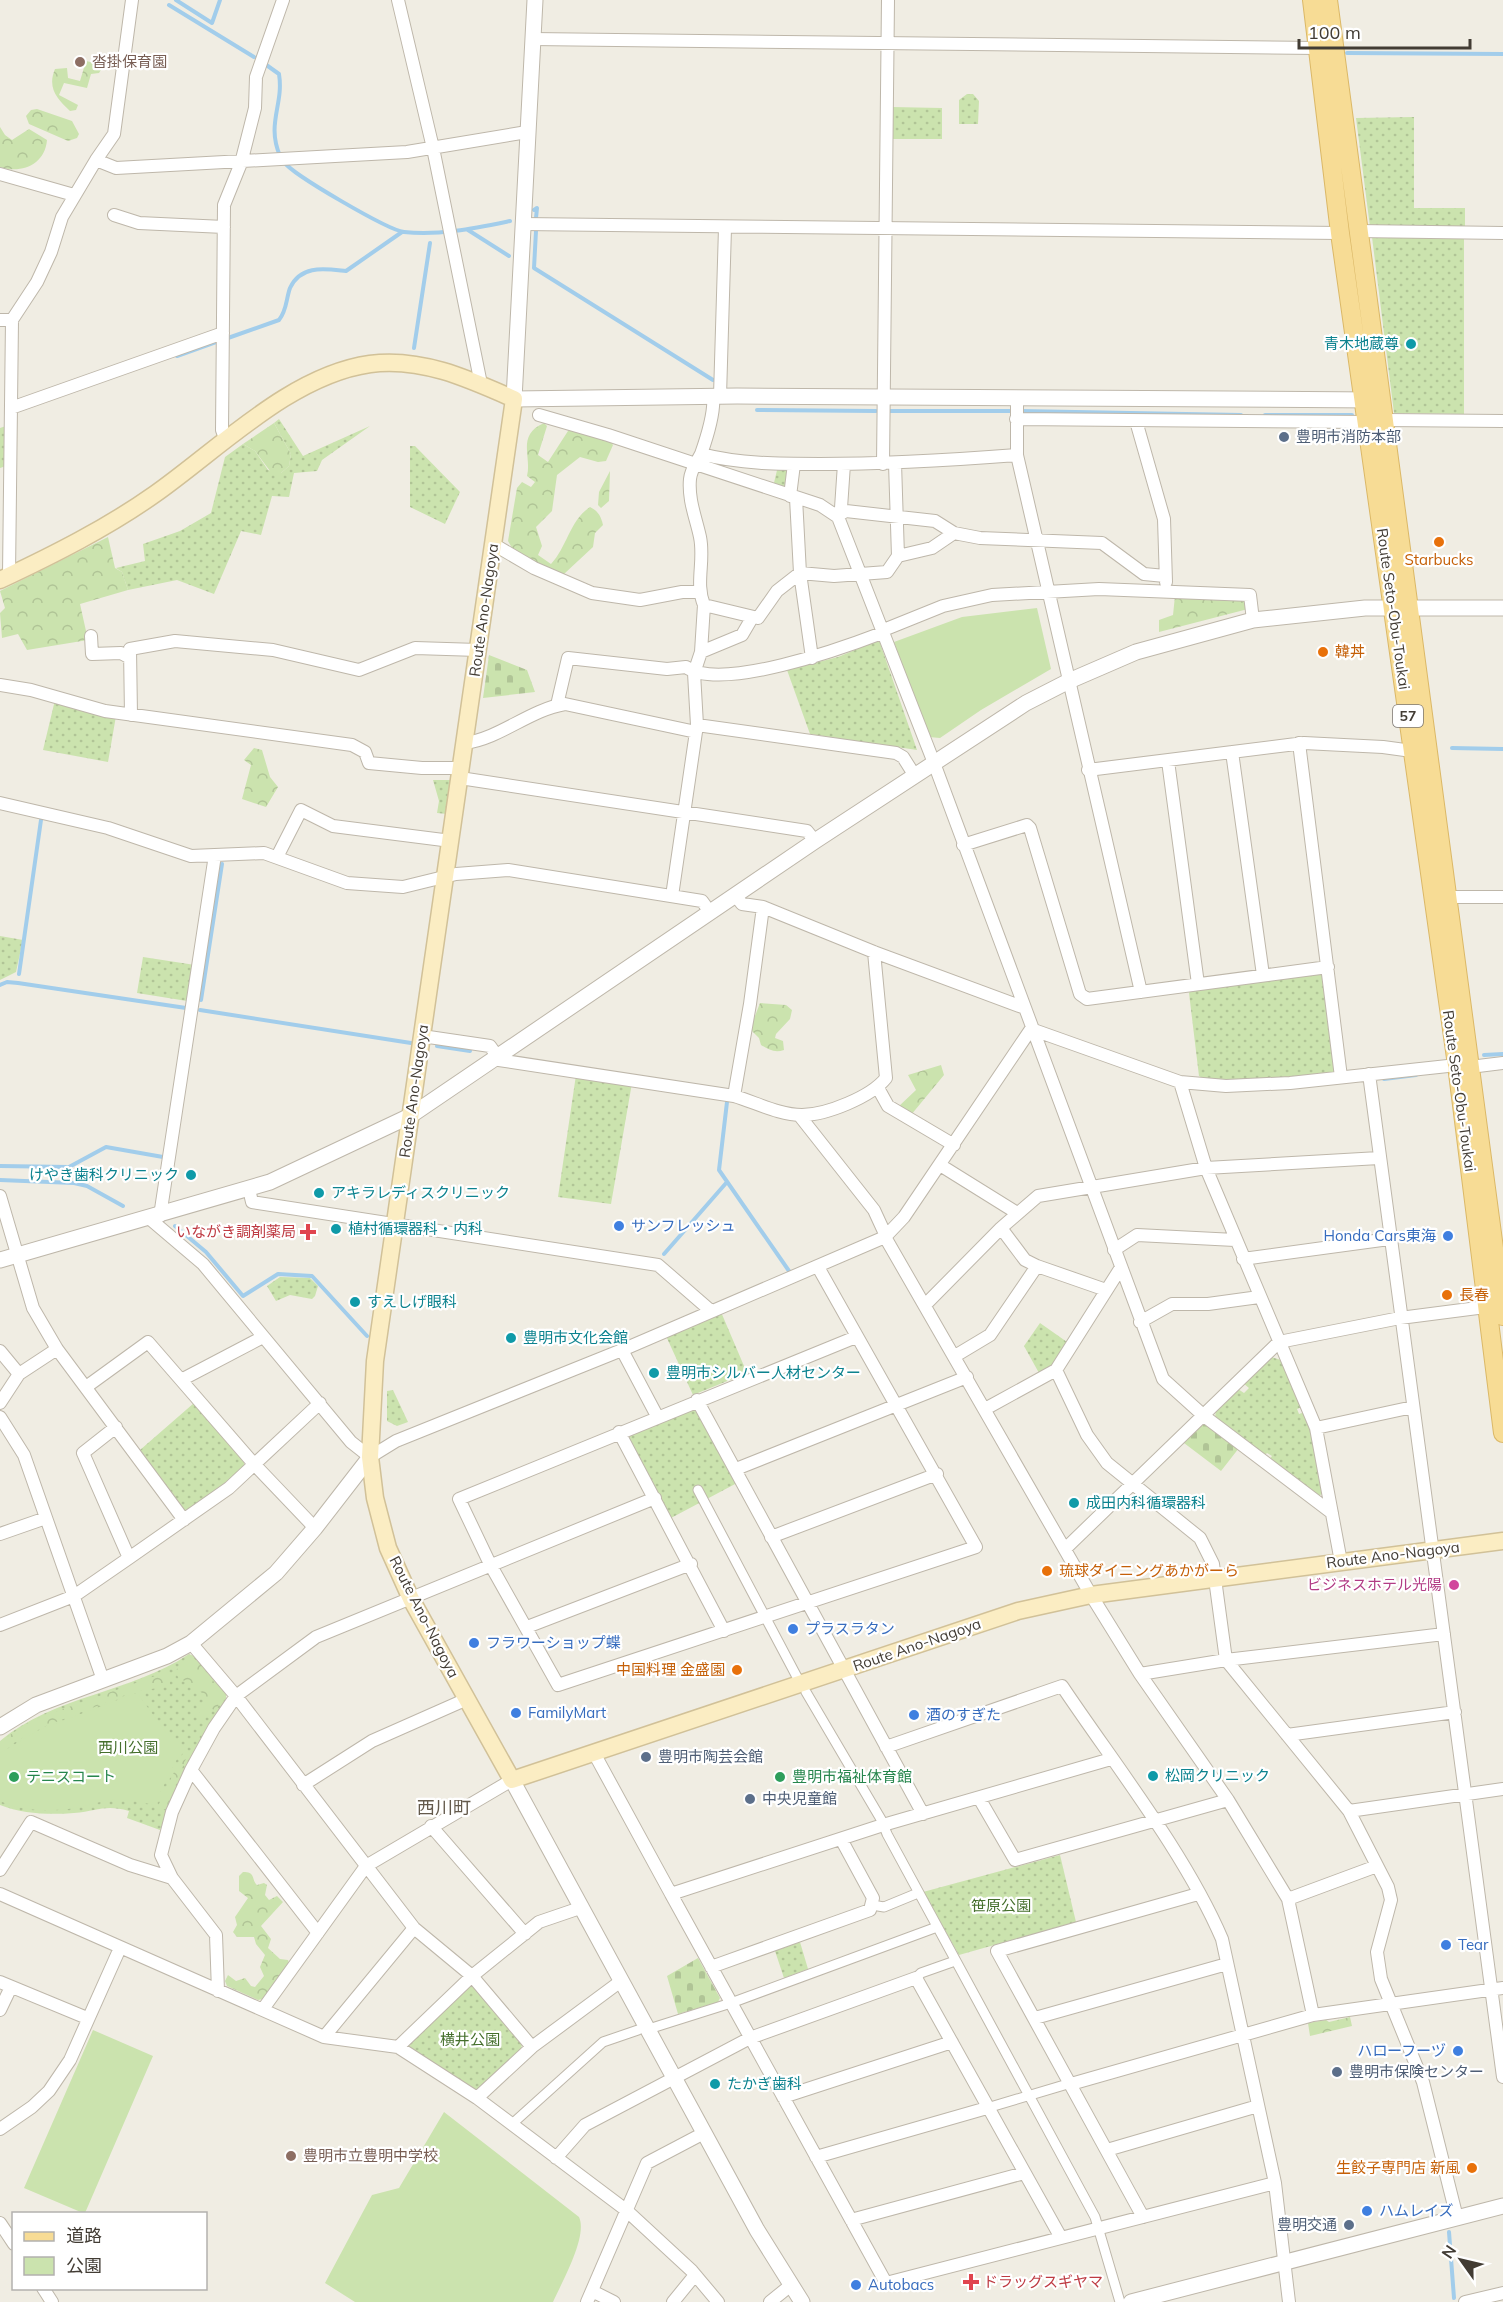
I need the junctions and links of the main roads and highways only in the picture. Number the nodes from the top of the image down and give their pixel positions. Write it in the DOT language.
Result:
graph roads {
  1 [pos="1312,0"];
  2 [pos="1328,0"];
  3 [pos="1349,232"];
  4 [pos="4,578"];
  5 [pos="1402,608"];
  6 [pos="1463,1066"];
  7 [pos="1499,1308"];
  8 [pos="1503,1433"];
  9 [pos="1503,1541"];
  1 -- 3 [label="main road, Route Seto-Obu-Toukai / 57"];
  2 -- 3 [label="main road, Route Seto-Obu-Toukai / 57"];
  3 -- 5 [label="main road, Route Seto-Obu-Toukai / 57"];
  4 -- 9 [label="main road, Route Ano-Nagoya"];
  5 -- 6 [label="main road, Route Seto-Obu-Toukai / 57"];
  5 -- 6 [label="main road, Route Seto-Obu-Toukai / 57"];
  6 -- 7 [label="main road, Route Seto-Obu-Toukai / 57"];
  7 -- 8 [label="main road, Route Seto-Obu-Toukai / 57"];
}
